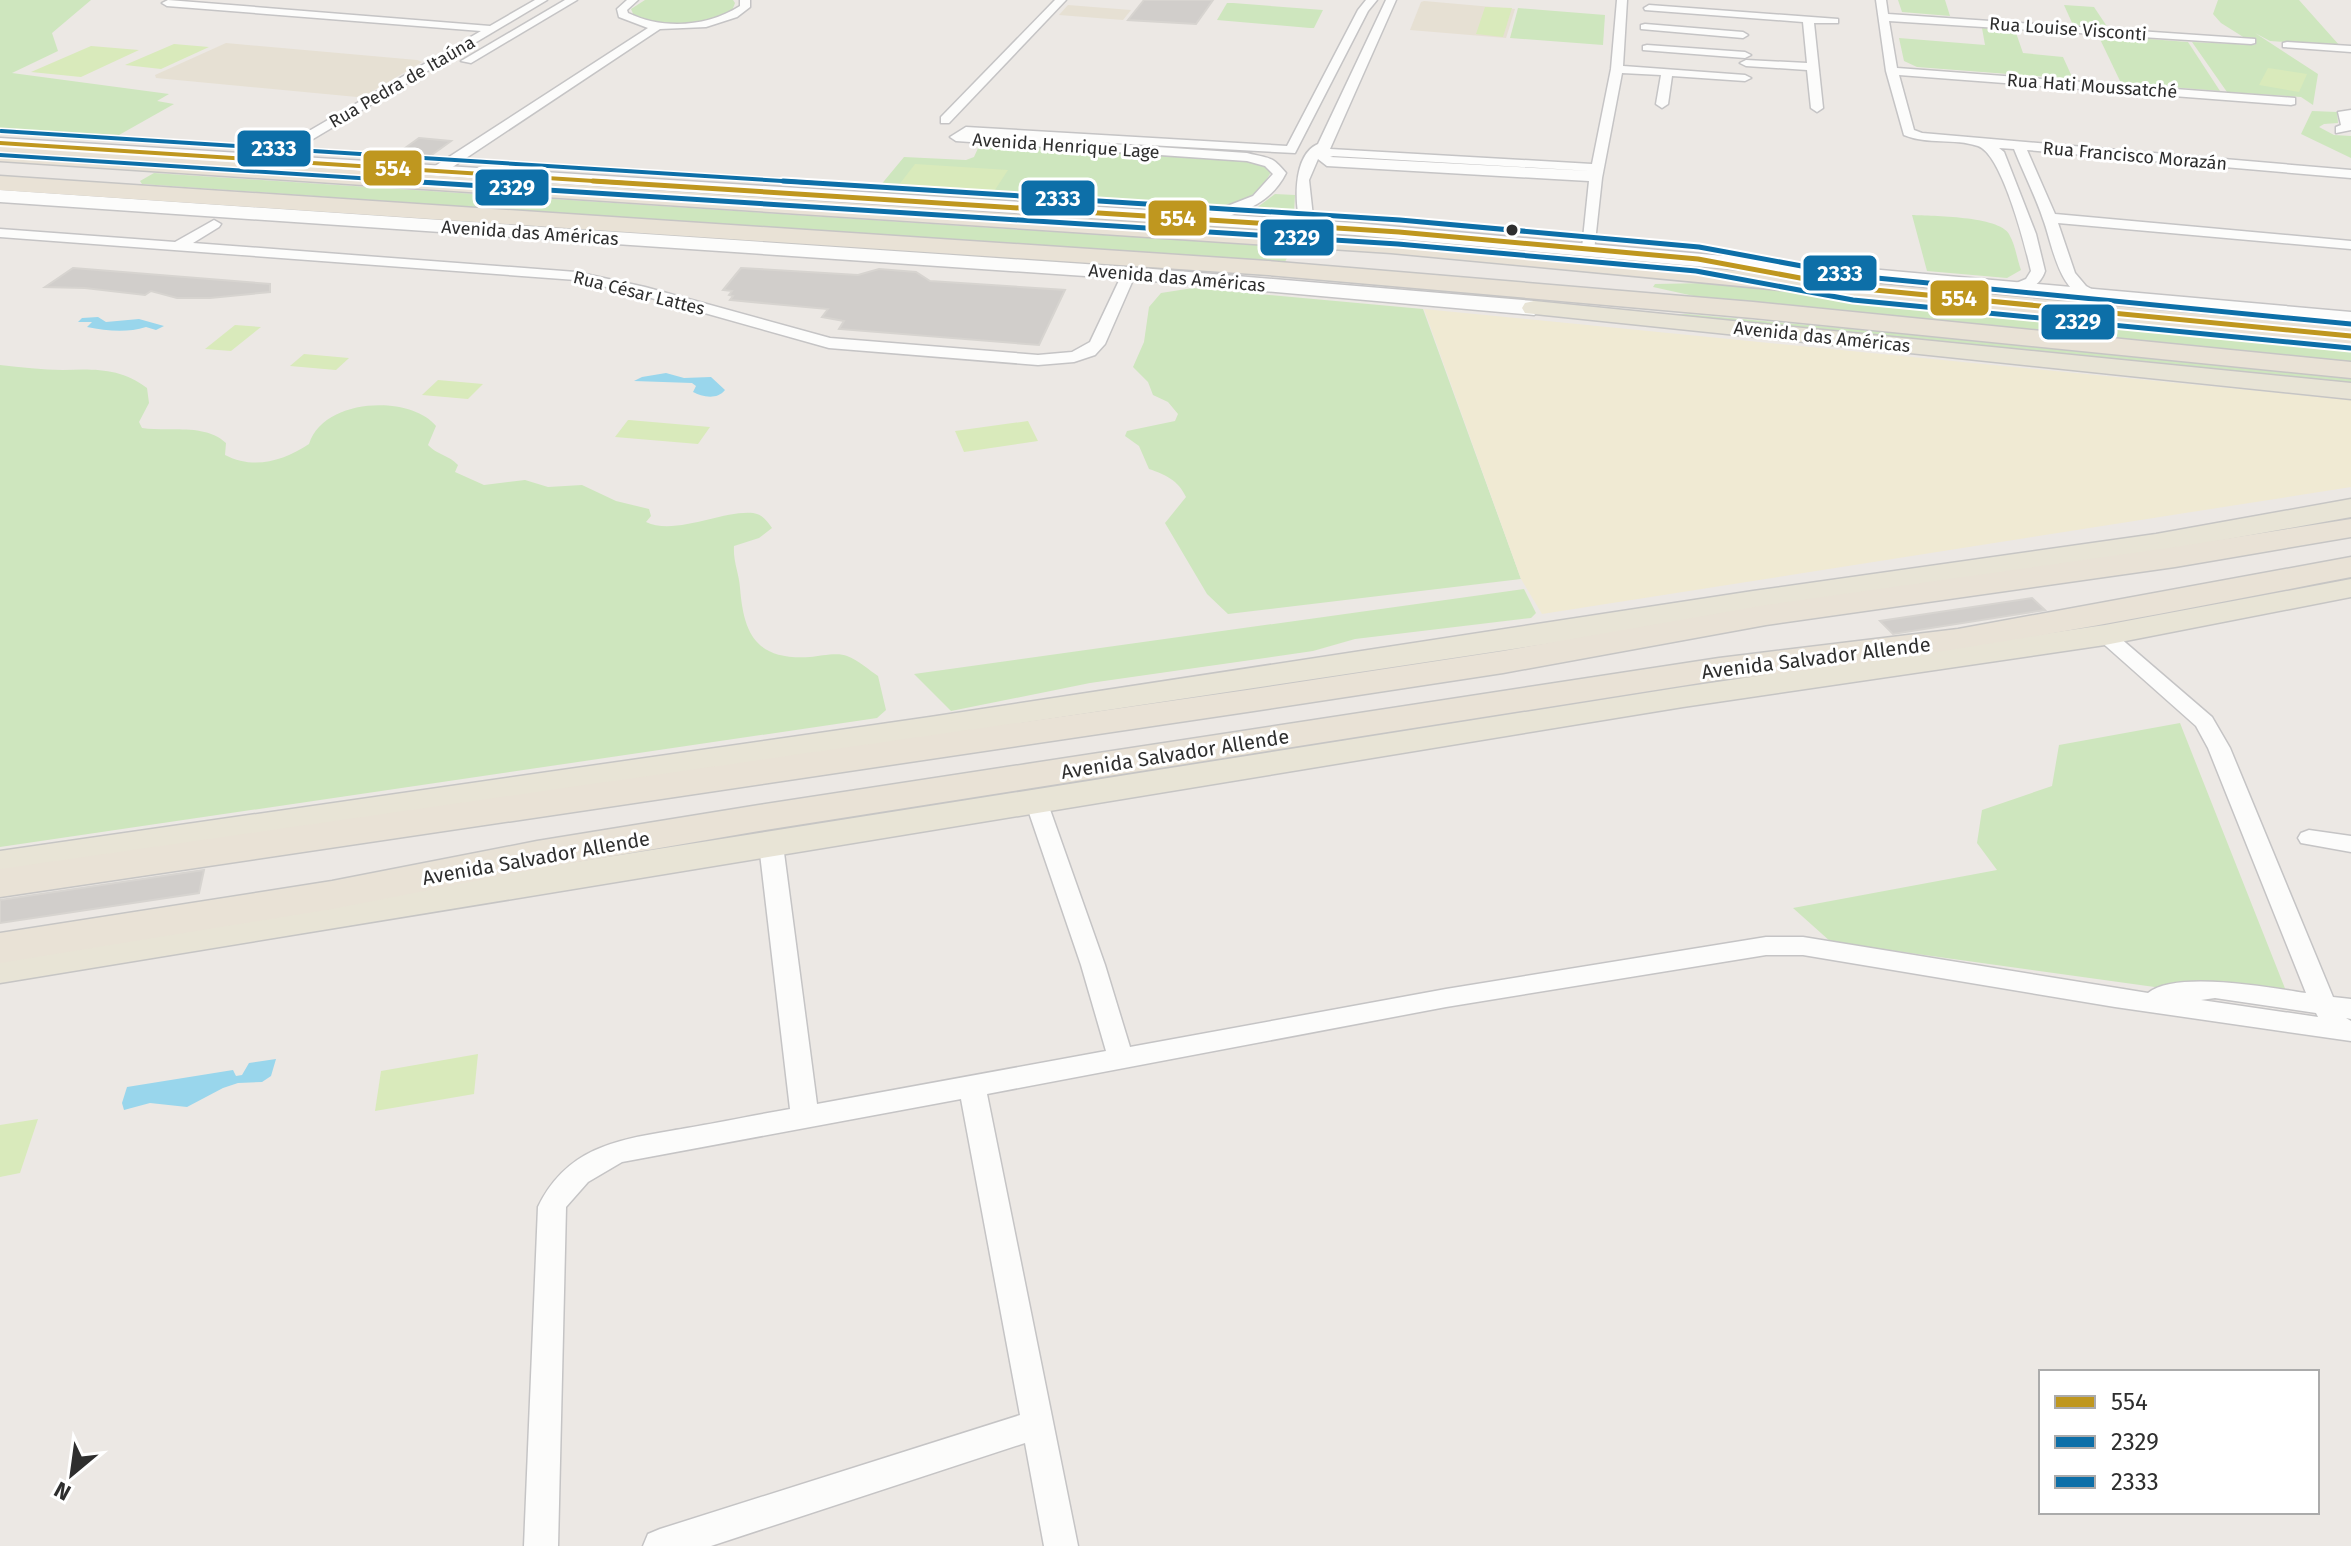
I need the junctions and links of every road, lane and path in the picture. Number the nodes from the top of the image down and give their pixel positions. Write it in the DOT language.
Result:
graph roads {
  1 [pos="542,0"];
  2 [pos="560,0"];
  3 [pos="572,0"];
  4 [pos="633,0"];
  5 [pos="745,0"];
  6 [pos="1061,0"];
  7 [pos="1372,0"];
  8 [pos="1391,0"];
  9 [pos="1622,0"];
  10 [pos="1881,0"];
  11 [pos="167,3"];
  12 [pos="1649,8"];
  13 [pos="1743,15"];
  14 [pos="1884,17"];
  15 [pos="1808,20"];
  16 [pos="1834,21"];
  17 [pos="660,25"];
  18 [pos="1645,27"];
  19 [pos="492,29"];
  20 [pos="1743,35"];
  21 [pos="2251,41"];
  22 [pos="2287,45"];
  23 [pos="1647,48"];
  24 [pos="2351,49"];
  25 [pos="1745,59"];
  26 [pos="457,67"];
  27 [pos="1812,67"];
  28 [pos="1617,69"];
  29 [pos="1892,71"];
  30 [pos="1667,72"];
  31 [pos="1745,78"];
  32 [pos="1745,92"];
  33 [pos="2291,101"];
  34 [pos="378,103"];
  35 [pos="1662,104"];
  36 [pos="1817,108"];
  37 [pos="2351,114"];
  38 [pos="945,120"];
  39 [pos="2340,130"];
  40 [pos="0,143"];
  41 [pos="1984,144"];
  42 [pos="2019,147"];
  43 [pos="84,149"];
  44 [pos="1259,149"];
  45 [pos="1324,150"];
  46 [pos="0,154"];
  47 [pos="260,160"];
  48 [pos="114,161"];
  49 [pos="295,162"];
  50 [pos="149,163"];
  51 [pos="320,163"];
  52 [pos="1274,164"];
  53 [pos="445,172"];
  54 [pos="1597,173"];
  55 [pos="2351,174"];
  56 [pos="69,188"];
  57 [pos="104,191"];
  58 [pos="2,192"];
  59 [pos="1270,192"];
  60 [pos="1302,193"];
  61 [pos="640,196"];
  62 [pos="983,206"];
  63 [pos="158,208"];
  64 [pos="825,208"];
  65 [pos="444,213"];
  66 [pos="276,216"];
  67 [pos="2050,218"];
  68 [pos="1201,219"];
  69 [pos="214,224"];
  70 [pos="1393,232"];
  71 [pos="0,233"];
  72 [pos="1306,233"];
  73 [pos="2029,234"];
  74 [pos="2055,237"];
  75 [pos="804,239"];
  76 [pos="1356,243"];
  77 [pos="180,245"];
  78 [pos="2351,245"];
  79 [pos="1589,248"];
  80 [pos="1698,259"];
  81 [pos="950,261"];
  82 [pos="1296,270"];
  83 [pos="1129,273"];
  84 [pos="1351,275"];
  85 [pos="1236,282"];
  86 [pos="2019,287"];
  87 [pos="1854,288"];
  88 [pos="2095,295"];
  89 [pos="1381,296"];
  90 [pos="1534,308"];
  91 [pos="1753,310"];
  92 [pos="2351,319"];
  93 [pos="2351,336"];
  94 [pos="2351,370"];
  95 [pos="2351,391"];
  96 [pos="2351,508"];
  97 [pos="2351,528"];
  98 [pos="2351,567"];
  99 [pos="2351,588"];
  100 [pos="1649,617"];
  101 [pos="1690,630"];
  102 [pos="2105,635"];
  103 [pos="1503,662"];
  104 [pos="1719,669"];
  105 [pos="1211,685"];
  106 [pos="1683,697"];
  107 [pos="1156,782"];
  108 [pos="474,793"];
  109 [pos="1036,801"];
  110 [pos="425,823"];
  111 [pos="765,831"];
  112 [pos="2309,838"];
  113 [pos="2351,844"];
  114 [pos="0,864"];
  115 [pos="0,883"];
  116 [pos="413,892"];
  117 [pos="0,948"];
  118 [pos="0,968"];
  119 [pos="2115,998"];
  120 [pos="2324,1005"];
  121 [pos="2347,1023"];
  122 [pos="1121,1059"];
  123 [pos="972,1086"];
  124 [pos="805,1118"];
  125 [pos="1037,1424"];
  126 [pos="541,1546"];
  127 [pos="660,1546"];
  128 [pos="1061,1546"];
  1 -- 19 [label="street, Rua Pedra de Itaúna"];
  2 -- 34 [label="street, Rua Pedra de Itaúna"];
  3 -- 26 [label="street"];
  4 -- 17 [label="street"];
  5 -- 17 [label="street"];
  6 -- 38 [label="street"];
  7 -- 44 [label="street"];
  8 -- 45 [label="street"];
  9 -- 28 [label="street"];
  10 -- 14 [label="street"];
  11 -- 19 [label="street"];
  12 -- 13 [label="street"];
  13 -- 15 [label="street"];
  13 -- 20 [label="street"];
  14 -- 21 [label="street, Rua Louise Visconti"];
  14 -- 29 [label="street"];
  15 -- 16 [label="street"];
  15 -- 27 [label="street"];
  17 -- 53 [label="street"];
  18 -- 20 [label="street"];
  19 -- 34 [label="street, Rua Pedra de Itaúna"];
  20 -- 25 [label="street"];
  22 -- 24 [label="street"];
  23 -- 25 [label="street"];
  25 -- 27 [label="street"];
  25 -- 31 [label="street"];
  27 -- 36 [label="street"];
  28 -- 30 [label="street"];
  28 -- 54 [label="street"];
  29 -- 33 [label="street, Rua Hati Moussatché"];
  29 -- 41 [label="street, Rua Francisco Morazán"];
  30 -- 31 [label="street"];
  30 -- 35 [label="street"];
  31 -- 32 [label="street"];
  34 -- 47 [label="street, Rua Pedra de Itaúna"];
  34 -- 49 [label="street, Rua Pedra de Itaúna"];
  37 -- 39 [label="street"];
  40 -- 43 [label="main road"];
  41 -- 42 [label="street, Rua Francisco Morazán"];
  41 -- 73 [label="street"];
  42 -- 55 [label="street, Rua Francisco Morazán"];
  42 -- 67 [label="street"];
  43 -- 47 [label="main road"];
  43 -- 48 [label="highway"];
  44 -- 52 [label="street"];
  44 -- 52 [label="street, Avenida Henrique Lage"];
  45 -- 54 [label="street"];
  45 -- 60 [label="street"];
  46 -- 48 [label="highway"];
  47 -- 49 [label="main road"];
  48 -- 50 [label="highway"];
  48 -- 56 [label="highway"];
  49 -- 51 [label="main road"];
  50 -- 51 [label="highway"];
  50 -- 57 [label="highway"];
  50 -- 61 [label="highway"];
  51 -- 53 [label="main road"];
  52 -- 59 [label="street"];
  53 -- 61 [label="highway"];
  53 -- 62 [label="main road"];
  54 -- 79 [label="street"];
  56 -- 57 [label="highway, Avenida das Américas"];
  56 -- 58 [label="highway"];
  57 -- 63 [label="highway"];
  57 -- 65 [label="highway, Avenida das Américas"];
  58 -- 63 [label="main road, Avenida das Américas"];
  59 -- 60 [label="street"];
  59 -- 68 [label="street"];
  60 -- 72 [label="street"];
  61 -- 64 [label="highway"];
  62 -- 64 [label="highway"];
  62 -- 68 [label="main road"];
  63 -- 66 [label="main road, Avenida das Américas"];
  64 -- 72 [label="highway"];
  65 -- 66 [label="highway"];
  65 -- 75 [label="highway, Avenida das Américas"];
  66 -- 81 [label="main road, Avenida das Américas"];
  67 -- 74 [label="street"];
  67 -- 78 [label="street"];
  68 -- 72 [label="main road"];
  69 -- 77 [label="street"];
  70 -- 72 [label="main road"];
  70 -- 76 [label="highway"];
  70 -- 79 [label="main road"];
  71 -- 77 [label="street, Rua César Lattes"];
  72 -- 76 [label="highway"];
  72 -- 82 [label="highway"];
  73 -- 74 [label="street"];
  73 -- 86 [label="street"];
  74 -- 88 [label="street"];
  75 -- 81 [label="highway"];
  75 -- 82 [label="highway, Avenida das Américas"];
  76 -- 84 [label="highway"];
  76 -- 87 [label="highway"];
  77 -- 83 [label="street, Rua César Lattes"];
  79 -- 80 [label="main road"];
  80 -- 86 [label="main road"];
  80 -- 87 [label="highway"];
  81 -- 83 [label="main road, Avenida das Américas"];
  82 -- 84 [label="highway, Avenida das Américas"];
  82 -- 85 [label="highway"];
  83 -- 85 [label="main road, Avenida das Américas"];
  84 -- 89 [label="highway"];
  84 -- 91 [label="highway, Avenida das Américas"];
  85 -- 89 [label="main road, Avenida das Américas"];
  86 -- 88 [label="main road"];
  87 -- 93 [label="highway"];
  88 -- 92 [label="main road"];
  89 -- 90 [label="main road, Avenida das Américas"];
  90 -- 91 [label="highway"];
  90 -- 95 [label="main road, Avenida das Américas"];
  91 -- 94 [label="highway, Avenida das Américas"];
  96 -- 100 [label="main road"];
  97 -- 101 [label="highway, Avenida Salvador Allende"];
  98 -- 104 [label="highway, Avenida Salvador Allende"];
  99 -- 102 [label="main road, Avenida Salvador Allende"];
  100 -- 101 [label="highway"];
  100 -- 105 [label="main road"];
  101 -- 103 [label="highway, Avenida Salvador Allende"];
  101 -- 104 [label="highway"];
  102 -- 106 [label="main road, Avenida Salvador Allende"];
  102 -- 120 [label="street"];
  103 -- 105 [label="highway"];
  103 -- 110 [label="highway, Avenida Salvador Allende"];
  104 -- 106 [label="highway"];
  104 -- 111 [label="highway, Avenida Salvador Allende"];
  105 -- 108 [label="main road"];
  106 -- 107 [label="main road, Avenida Salvador Allende"];
  107 -- 109 [label="main road, Avenida Salvador Allende"];
  107 -- 111 [label="highway"];
  108 -- 110 [label="highway"];
  108 -- 114 [label="main road"];
  109 -- 111 [label="main road, Avenida Salvador Allende"];
  109 -- 122 [label="street"];
  110 -- 115 [label="highway, Avenida Salvador Allende"];
  110 -- 116 [label="highway"];
  111 -- 116 [label="highway, Avenida Salvador Allende"];
  111 -- 124 [label="street"];
  112 -- 113 [label="street"];
  116 -- 117 [label="highway, Avenida Salvador Allende"];
  116 -- 118 [label="main road, Avenida Salvador Allende"];
  119 -- 120 [label="street"];
  119 -- 121 [label="street"];
  119 -- 122 [label="street"];
  120 -- 121 [label="street"];
  122 -- 123 [label="street"];
  123 -- 124 [label="street"];
  123 -- 125 [label="street"];
  124 -- 126 [label="street"];
  125 -- 127 [label="street"];
  125 -- 128 [label="street"];
}
